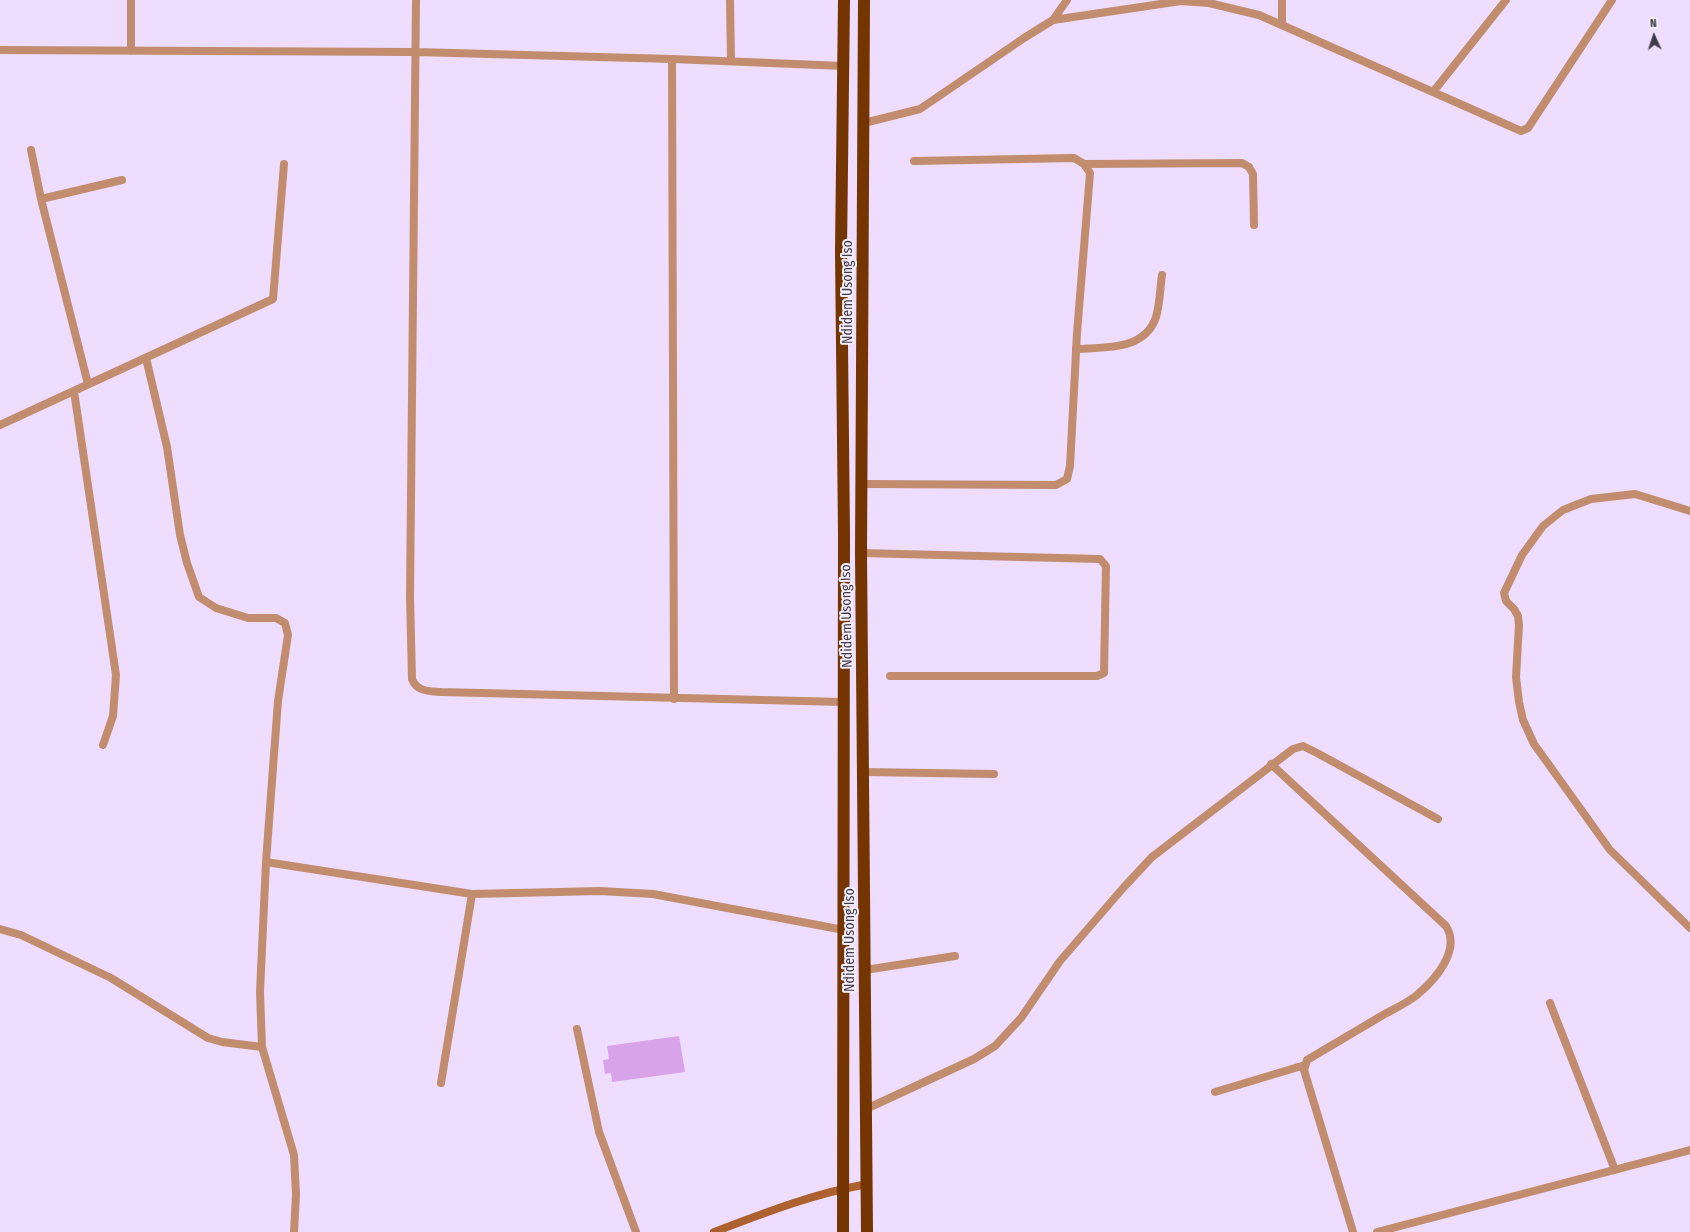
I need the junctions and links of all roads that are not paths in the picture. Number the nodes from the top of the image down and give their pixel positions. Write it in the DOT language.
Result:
graph roads {
  1 [pos="131,0"];
  2 [pos="416,0"];
  3 [pos="730,0"];
  4 [pos="844,0"];
  5 [pos="864,0"];
  6 [pos="1064,0"];
  7 [pos="1282,0"];
  8 [pos="1506,0"];
  9 [pos="1612,0"];
  10 [pos="1053,20"];
  11 [pos="1282,25"];
  12 [pos="0,50"];
  13 [pos="131,51"];
  14 [pos="416,52"];
  15 [pos="672,59"];
  16 [pos="731,61"];
  17 [pos="844,66"];
  18 [pos="1433,92"];
  19 [pos="864,123"];
  20 [pos="31,150"];
  21 [pos="914,161"];
  22 [pos="284,164"];
  23 [pos="1084,164"];
  24 [pos="122,180"];
  25 [pos="41,199"];
  26 [pos="1254,225"];
  27 [pos="1162,274"];
  28 [pos="1076,349"];
  29 [pos="146,358"];
  30 [pos="88,384"];
  31 [pos="74,391"];
  32 [pos="0,424"];
  33 [pos="862,484"];
  34 [pos="1690,511"];
  35 [pos="861,552"];
  36 [pos="890,676"];
  37 [pos="674,699"];
  38 [pos="843,702"];
  39 [pos="103,745"];
  40 [pos="1271,764"];
  41 [pos="864,772"];
  42 [pos="994,774"];
  43 [pos="1438,820"];
  44 [pos="266,862"];
  45 [pos="472,894"];
  46 [pos="1690,928"];
  47 [pos="0,930"];
  48 [pos="844,930"];
  49 [pos="955,956"];
  50 [pos="865,970"];
  51 [pos="1550,1003"];
  52 [pos="577,1029"];
  53 [pos="262,1047"];
  54 [pos="1305,1065"];
  55 [pos="441,1083"];
  56 [pos="1215,1092"];
  57 [pos="866,1109"];
  58 [pos="1690,1150"];
  59 [pos="1615,1170"];
  60 [pos="868,1184"];
  61 [pos="843,1188"];
  62 [pos="294,1232"];
  63 [pos="636,1232"];
  64 [pos="714,1232"];
  65 [pos="842,1232"];
  66 [pos="867,1232"];
  67 [pos="1353,1232"];
  68 [pos="1377,1232"];
  1 -- 13 [label="street"];
  2 -- 14 [label="street"];
  3 -- 16 [label="street"];
  4 -- 17 [label="highway, Ndidem Usong Iso"];
  5 -- 19 [label="highway, Ndidem Usong Iso"];
  6 -- 10 [label="street"];
  7 -- 11 [label="street"];
  8 -- 18 [label="street"];
  9 -- 18 [label="street"];
  10 -- 11 [label="street"];
  10 -- 19 [label="street"];
  11 -- 18 [label="street"];
  12 -- 13 [label="street"];
  13 -- 14 [label="street"];
  14 -- 15 [label="street"];
  14 -- 37 [label="street"];
  15 -- 16 [label="street"];
  15 -- 37 [label="street"];
  16 -- 17 [label="street"];
  17 -- 38 [label="highway, Ndidem Usong Iso"];
  19 -- 33 [label="highway, Ndidem Usong Iso"];
  20 -- 25 [label="street"];
  21 -- 23 [label="street"];
  22 -- 29 [label="street"];
  23 -- 26 [label="street"];
  23 -- 28 [label="street"];
  24 -- 25 [label="street"];
  25 -- 30 [label="street"];
  27 -- 28 [label="street"];
  28 -- 33 [label="street"];
  29 -- 30 [label="street"];
  29 -- 44 [label="street"];
  30 -- 31 [label="street"];
  31 -- 32 [label="street"];
  31 -- 39 [label="street"];
  33 -- 35 [label="highway, Ndidem Usong Iso"];
  34 -- 46 [label="street"];
  35 -- 36 [label="street"];
  35 -- 41 [label="highway, Ndidem Usong Iso"];
  37 -- 38 [label="street"];
  38 -- 48 [label="highway, Ndidem Usong Iso"];
  40 -- 43 [label="street"];
  40 -- 54 [label="street"];
  40 -- 57 [label="street"];
  41 -- 42 [label="street"];
  41 -- 50 [label="highway, Ndidem Usong Iso"];
  44 -- 45 [label="street"];
  44 -- 53 [label="street"];
  45 -- 48 [label="street"];
  45 -- 55 [label="street"];
  47 -- 53 [label="street"];
  48 -- 61 [label="highway, Ndidem Usong Iso"];
  49 -- 50 [label="street"];
  50 -- 57 [label="highway, Ndidem Usong Iso"];
  51 -- 59 [label="street"];
  52 -- 63 [label="street"];
  53 -- 62 [label="street"];
  54 -- 56 [label="street"];
  54 -- 67 [label="street"];
  57 -- 60 [label="highway, Ndidem Usong Iso"];
  58 -- 59 [label="street"];
  59 -- 68 [label="street"];
  60 -- 61 [label="street"];
  60 -- 66 [label="highway, Ndidem Usong Iso"];
  61 -- 64 [label="street"];
  61 -- 65 [label="highway, Ndidem Usong Iso"];
}
